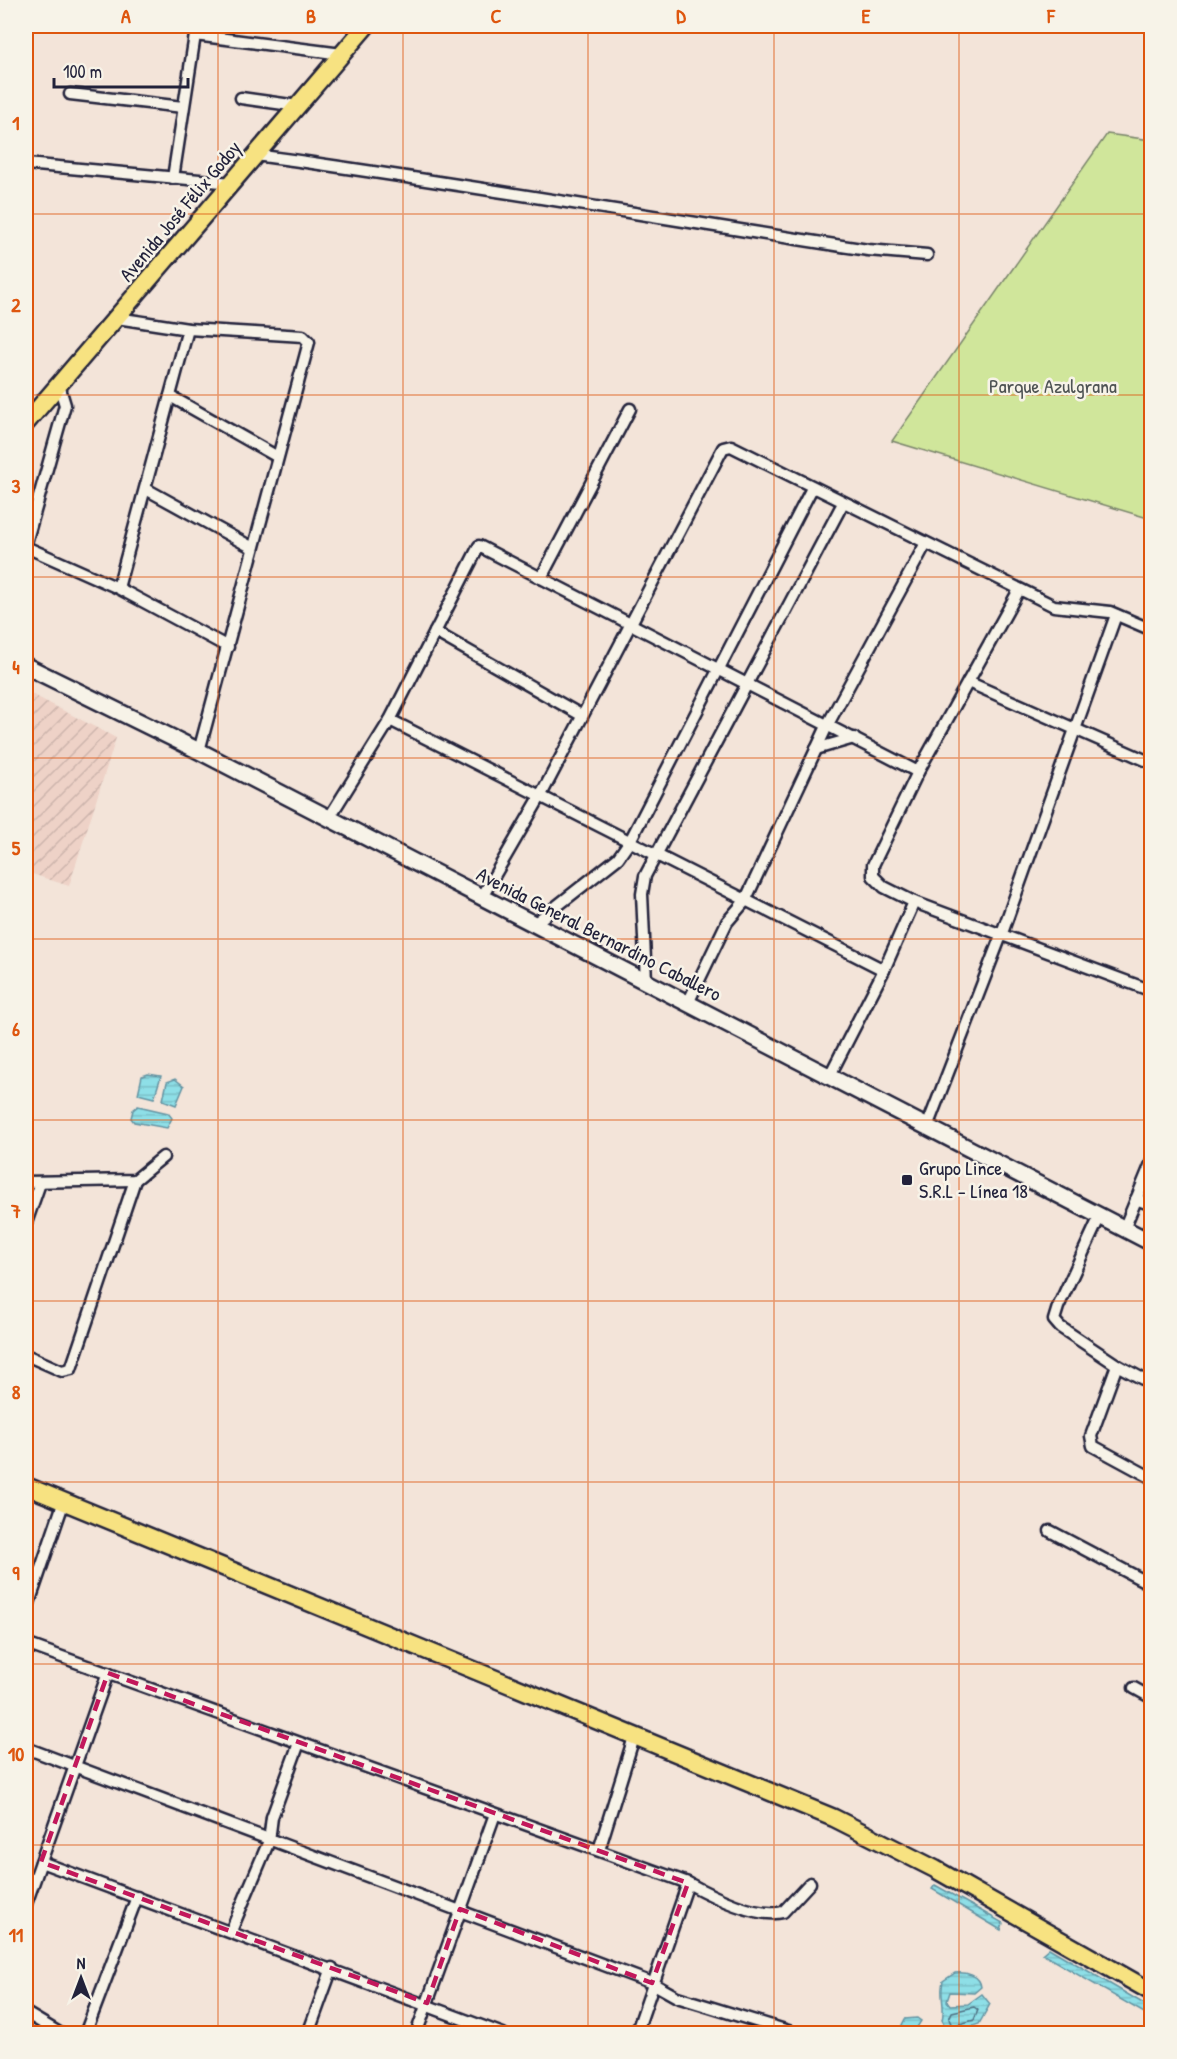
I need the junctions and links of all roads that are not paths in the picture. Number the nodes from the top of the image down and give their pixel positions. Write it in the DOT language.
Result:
graph roads {
  1 [pos="366,26"];
  2 [pos="342,54"];
  3 [pos="70,94"];
  4 [pos="241,98"];
  5 [pos="298,106"];
  6 [pos="183,107"];
  7 [pos="256,155"];
  8 [pos="26,164"];
  9 [pos="173,178"];
  10 [pos="232,183"];
  11 [pos="927,255"];
  12 [pos="117,318"];
  13 [pos="188,329"];
  14 [pos="59,385"];
  15 [pos="170,396"];
  16 [pos="630,409"];
  17 [pos="26,423"];
  18 [pos="276,456"];
  19 [pos="812,488"];
  20 [pos="146,489"];
  21 [pos="843,503"];
  22 [pos="926,543"];
  23 [pos="26,545"];
  24 [pos="253,548"];
  25 [pos="541,578"];
  26 [pos="118,588"];
  27 [pos="1019,590"];
  28 [pos="1116,615"];
  29 [pos="630,623"];
  30 [pos="1152,630"];
  31 [pos="435,632"];
  32 [pos="228,647"];
  33 [pos="26,666"];
  34 [pos="717,668"];
  35 [pos="968,682"];
  36 [pos="746,684"];
  37 [pos="581,715"];
  38 [pos="390,720"];
  39 [pos="828,724"];
  40 [pos="1075,727"];
  41 [pos="854,738"];
  42 [pos="816,749"];
  43 [pos="199,751"];
  44 [pos="1152,763"];
  45 [pos="918,772"];
  46 [pos="540,797"];
  47 [pos="329,818"];
  48 [pos="630,841"];
  49 [pos="655,854"];
  50 [pos="482,897"];
  51 [pos="744,901"];
  52 [pos="914,902"];
  53 [pos="534,924"];
  54 [pos="1002,933"];
  55 [pos="884,970"];
  56 [pos="646,981"];
  57 [pos="1152,991"];
  58 [pos="688,1003"];
  59 [pos="829,1077"];
  60 [pos="927,1127"];
  61 [pos="163,1157"];
  62 [pos="1152,1161"];
  63 [pos="135,1180"];
  64 [pos="26,1182"];
  65 [pos="40,1183"];
  66 [pos="1136,1199"];
  67 [pos="1152,1205"];
  68 [pos="1100,1216"];
  69 [pos="1152,1222"];
  70 [pos="26,1223"];
  71 [pos="1124,1229"];
  72 [pos="1148,1241"];
  73 [pos="26,1355"];
  74 [pos="1117,1365"];
  75 [pos="1152,1384"];
  76 [pos="1152,1478"];
  77 [pos="26,1486"];
  78 [pos="64,1501"];
  79 [pos="1050,1532"];
  80 [pos="1152,1585"];
  81 [pos="26,1612"];
  82 [pos="26,1644"];
  83 [pos="108,1673"];
  84 [pos="1134,1688"];
  85 [pos="1152,1698"];
  86 [pos="635,1734"];
  87 [pos="299,1743"];
  88 [pos="26,1748"];
  89 [pos="74,1766"];
  90 [pos="495,1814"];
  91 [pos="269,1841"];
  92 [pos="598,1850"];
  93 [pos="41,1862"];
  94 [pos="688,1883"];
  95 [pos="810,1883"];
  96 [pos="137,1898"];
  97 [pos="26,1904"];
  98 [pos="460,1910"];
  99 [pos="231,1931"];
  100 [pos="332,1968"];
  101 [pos="652,1983"];
  102 [pos="1152,1992"];
  103 [pos="427,2004"];
  104 [pos="26,2013"];
  105 [pos="61,2034"];
  106 [pos="85,2034"];
  107 [pos="308,2034"];
  108 [pos="416,2034"];
  109 [pos="503,2034"];
  110 [pos="636,2034"];
  111 [pos="798,2034"];
  1 -- 2 [label="main road, Avenida José Félix Godoy"];
  2 -- 5 [label="main road, Avenida José Félix Godoy"];
  2 -- 6 [label="street"];
  3 -- 6 [label="street"];
  4 -- 5 [label="street"];
  5 -- 7 [label="main road, Avenida José Félix Godoy"];
  6 -- 9 [label="street"];
  7 -- 10 [label="main road, Avenida José Félix Godoy"];
  7 -- 11 [label="street"];
  8 -- 9 [label="street"];
  9 -- 10 [label="street"];
  10 -- 12 [label="main road, Avenida José Félix Godoy"];
  12 -- 13 [label="street"];
  12 -- 14 [label="main road, Avenida José Félix Godoy"];
  13 -- 15 [label="street"];
  13 -- 18 [label="street"];
  14 -- 17 [label="main road, Avenida José Félix Godoy"];
  14 -- 23 [label="street"];
  15 -- 18 [label="street"];
  15 -- 20 [label="street"];
  16 -- 25 [label="street"];
  18 -- 24 [label="street"];
  19 -- 21 [label="street"];
  19 -- 29 [label="street"];
  19 -- 34 [label="street"];
  20 -- 24 [label="street"];
  20 -- 26 [label="street"];
  21 -- 22 [label="street"];
  21 -- 36 [label="street"];
  22 -- 27 [label="street"];
  22 -- 39 [label="street"];
  23 -- 26 [label="street"];
  24 -- 32 [label="street"];
  25 -- 29 [label="street"];
  25 -- 31 [label="street"];
  26 -- 32 [label="street"];
  27 -- 28 [label="street"];
  27 -- 35 [label="street"];
  28 -- 30 [label="street"];
  28 -- 40 [label="street"];
  29 -- 34 [label="street"];
  29 -- 37 [label="street"];
  31 -- 37 [label="street"];
  31 -- 38 [label="street"];
  32 -- 43 [label="street"];
  33 -- 43 [label="main road, Avenida General Bernardino Caballero"];
  34 -- 36 [label="street"];
  34 -- 48 [label="street"];
  35 -- 40 [label="street"];
  35 -- 45 [label="street"];
  36 -- 39 [label="street"];
  36 -- 49 [label="street"];
  37 -- 46 [label="street"];
  38 -- 46 [label="street"];
  38 -- 47 [label="street"];
  39 -- 41 [label="street"];
  39 -- 42 [label="street"];
  40 -- 44 [label="street"];
  40 -- 54 [label="street"];
  41 -- 42 [label="street"];
  41 -- 45 [label="street"];
  42 -- 51 [label="street"];
  43 -- 47 [label="main road, Avenida General Bernardino Caballero"];
  45 -- 52 [label="street"];
  46 -- 48 [label="street"];
  46 -- 50 [label="street"];
  47 -- 50 [label="main road, Avenida General Bernardino Caballero"];
  48 -- 49 [label="street"];
  48 -- 53 [label="street"];
  49 -- 51 [label="street"];
  49 -- 56 [label="street"];
  50 -- 53 [label="main road, Avenida General Bernardino Caballero"];
  51 -- 55 [label="street"];
  51 -- 58 [label="street"];
  52 -- 54 [label="street"];
  52 -- 55 [label="street"];
  53 -- 56 [label="main road, Avenida General Bernardino Caballero"];
  54 -- 57 [label="street"];
  54 -- 60 [label="street"];
  55 -- 59 [label="street"];
  56 -- 58 [label="main road, Avenida General Bernardino Caballero"];
  58 -- 59 [label="main road, Avenida General Bernardino Caballero"];
  59 -- 60 [label="main road, Avenida General Bernardino Caballero"];
  60 -- 68 [label="main road, Avenida General Bernardino Caballero"];
  61 -- 63 [label="street"];
  62 -- 66 [label="street"];
  63 -- 65 [label="street"];
  63 -- 73 [label="street"];
  64 -- 65 [label="street"];
  65 -- 70 [label="street"];
  66 -- 67 [label="street"];
  66 -- 71 [label="street"];
  68 -- 71 [label="main road, Avenida General Bernardino Caballero"];
  68 -- 74 [label="street"];
  69 -- 72 [label="street"];
  71 -- 72 [label="main road, Avenida General Bernardino Caballero"];
  74 -- 75 [label="street"];
  74 -- 76 [label="street"];
  77 -- 78 [label="main road"];
  78 -- 81 [label="street"];
  78 -- 86 [label="main road"];
  79 -- 80 [label="street"];
  82 -- 83 [label="street"];
  83 -- 87 [label="street"];
  83 -- 89 [label="street"];
  84 -- 85 [label="street"];
  86 -- 92 [label="street"];
  86 -- 102 [label="main road"];
  87 -- 90 [label="street"];
  87 -- 91 [label="street"];
  88 -- 89 [label="street"];
  89 -- 91 [label="street"];
  89 -- 93 [label="street"];
  90 -- 92 [label="street"];
  90 -- 98 [label="street"];
  91 -- 98 [label="street"];
  91 -- 99 [label="street"];
  92 -- 94 [label="street"];
  93 -- 96 [label="street"];
  93 -- 97 [label="street"];
  94 -- 95 [label="street"];
  94 -- 101 [label="street"];
  96 -- 99 [label="street"];
  96 -- 106 [label="street"];
  98 -- 101 [label="street"];
  98 -- 103 [label="street"];
  99 -- 100 [label="street"];
  100 -- 103 [label="street"];
  100 -- 107 [label="street"];
  101 -- 110 [label="street"];
  101 -- 111 [label="street"];
  103 -- 108 [label="street"];
  103 -- 109 [label="street"];
  104 -- 105 [label="street"];
}
